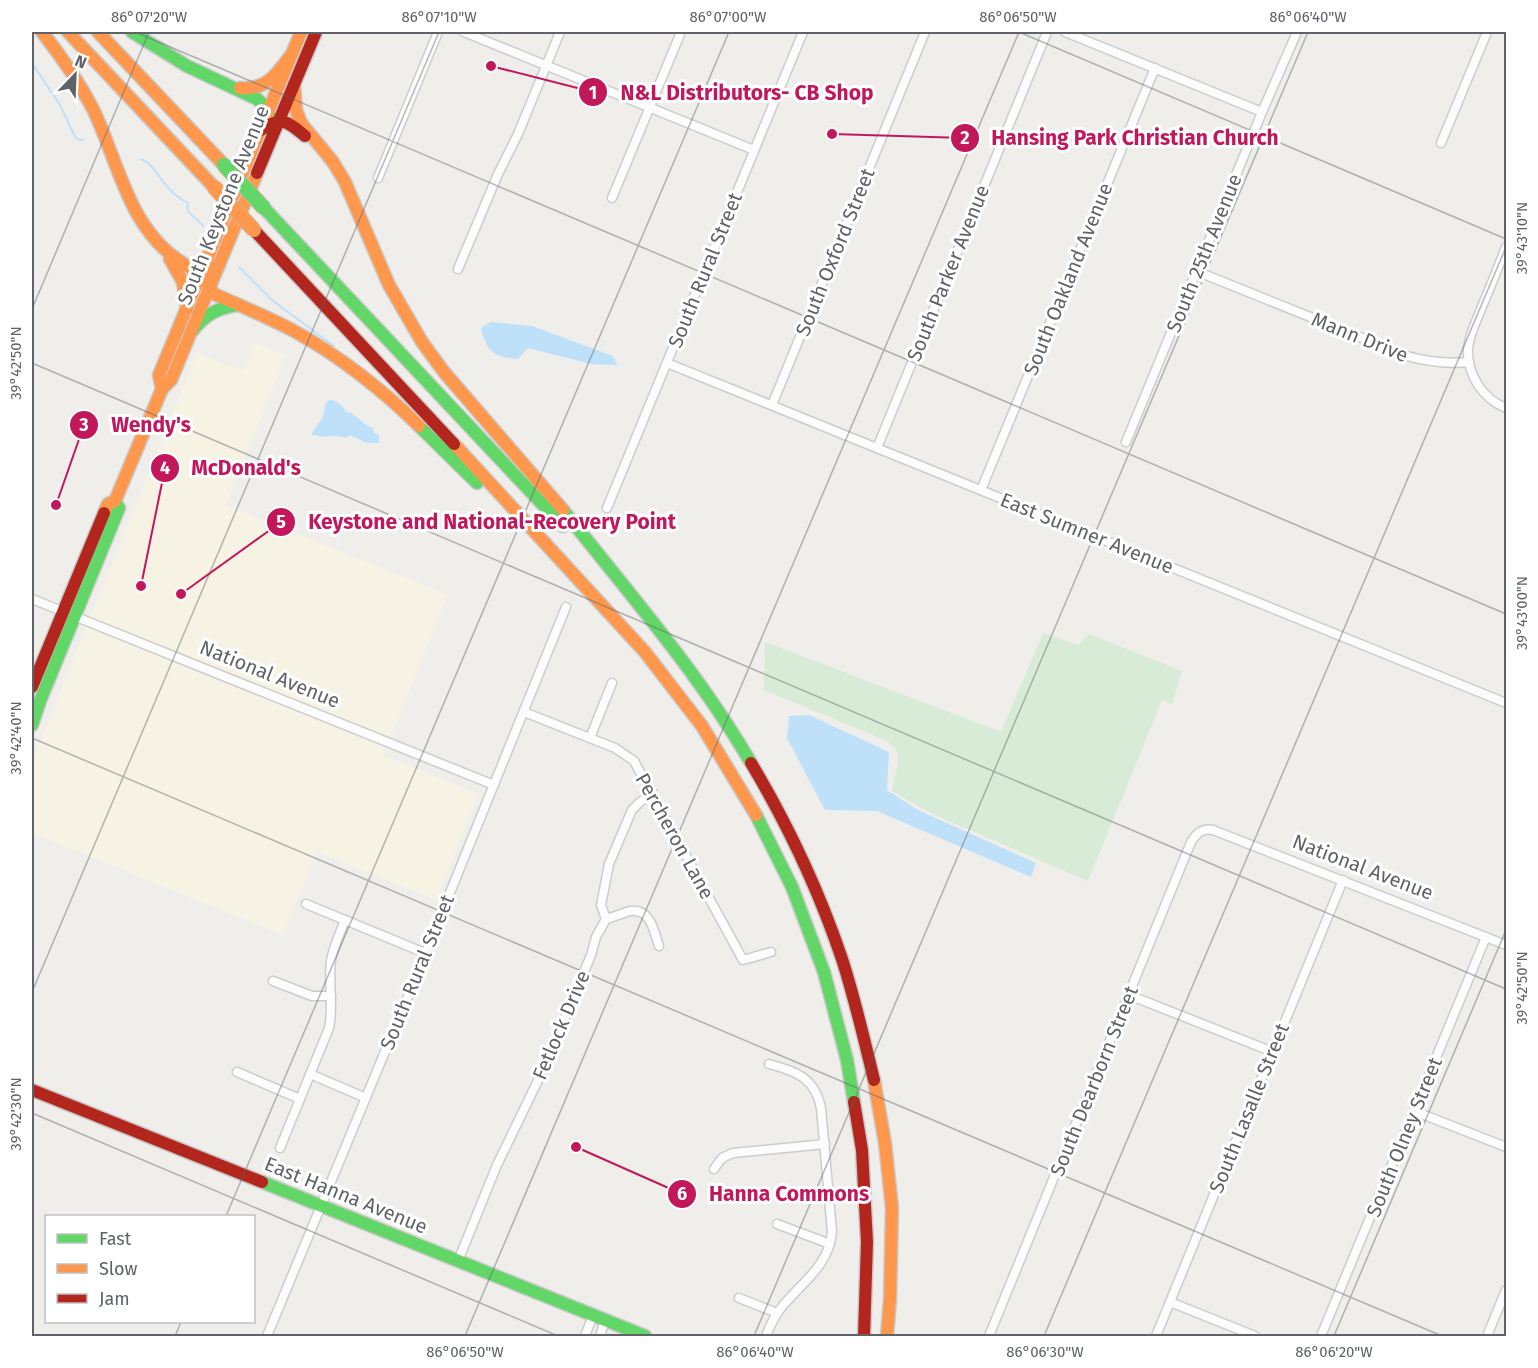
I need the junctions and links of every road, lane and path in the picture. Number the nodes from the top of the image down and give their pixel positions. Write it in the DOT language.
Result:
graph roads {
  1 [pos="42,32"];
  2 [pos="68,32"];
  3 [pos="98,32"];
  4 [pos="132,32"];
  5 [pos="301,32"];
  6 [pos="316,32"];
  7 [pos="438,32"];
  8 [pos="464,32"];
  9 [pos="560,32"];
  10 [pos="681,32"];
  11 [pos="803,32"];
  12 [pos="925,32"];
  13 [pos="1047,32"];
  14 [pos="1065,32"];
  15 [pos="1297,32"];
  16 [pos="1487,32"];
  17 [pos="291,55"];
  18 [pos="546,65"];
  19 [pos="1155,68"];
  20 [pos="294,84"];
  21 [pos="231,86"];
  22 [pos="650,107"];
  23 [pos="1262,112"];
  24 [pos="270,124"];
  25 [pos="1441,143"];
  26 [pos="317,144"];
  27 [pos="754,150"];
  28 [pos="378,178"];
  29 [pos="612,198"];
  30 [pos="1506,248"];
  31 [pos="165,251"];
  32 [pos="208,268"];
  33 [pos="458,269"];
  34 [pos="1196,271"];
  35 [pos="210,289"];
  36 [pos="237,305"];
  37 [pos="187,309"];
  38 [pos="193,330"];
  39 [pos="1469,362"];
  40 [pos="667,363"];
  41 [pos="162,389"];
  42 [pos="772,405"];
  43 [pos="1506,408"];
  44 [pos="1126,442"];
  45 [pos="877,448"];
  46 [pos="981,490"];
  47 [pos="607,508"];
  48 [pos="631,598"];
  49 [pos="32,599"];
  50 [pos="566,607"];
  51 [pos="610,613"];
  52 [pos="68,614"];
  53 [pos="612,683"];
  54 [pos="32,687"];
  55 [pos="1506,703"];
  56 [pos="524,712"];
  57 [pos="32,725"];
  58 [pos="590,738"];
  59 [pos="494,785"];
  60 [pos="653,793"];
  61 [pos="1204,829"];
  62 [pos="1343,880"];
  63 [pos="306,904"];
  64 [pos="606,919"];
  65 [pos="345,920"];
  66 [pos="1486,937"];
  67 [pos="1506,945"];
  68 [pos="659,946"];
  69 [pos="771,952"];
  70 [pos="425,953"];
  71 [pos="273,981"];
  72 [pos="1130,995"];
  73 [pos="331,996"];
  74 [pos="1273,1052"];
  75 [pos="769,1064"];
  76 [pos="237,1072"];
  77 [pos="310,1074"];
  78 [pos="32,1090"];
  79 [pos="366,1098"];
  80 [pos="300,1099"];
  81 [pos="1414,1111"];
  82 [pos="825,1144"];
  83 [pos="1506,1147"];
  84 [pos="280,1149"];
  85 [pos="714,1169"];
  86 [pos="321,1206"];
  87 [pos="777,1224"];
  88 [pos="830,1244"];
  89 [pos="458,1261"];
  90 [pos="1506,1290"];
  91 [pos="739,1298"];
  92 [pos="1170,1302"];
  93 [pos="777,1313"];
  94 [pos="599,1318"];
  95 [pos="268,1336"];
  96 [pos="585,1336"];
  97 [pos="600,1336"];
  98 [pos="645,1336"];
  99 [pos="766,1336"];
  100 [pos="864,1336"];
  101 [pos="887,1336"];
  102 [pos="989,1336"];
  103 [pos="1156,1336"];
  104 [pos="1255,1336"];
  105 [pos="1321,1336"];
  106 [pos="1487,1336"];
  1 -- 31 [label="main road"];
  2 -- 51 [label="main road, bridge"];
  3 -- 48 [label="main road, bridge"];
  4 -- 21 [label="main road"];
  5 -- 17 [label="main road, South Keystone Avenue"];
  6 -- 20 [label="main road, South Keystone Avenue"];
  7 -- 28 [label="street"];
  8 -- 18 [label="street"];
  9 -- 18 [label="street"];
  10 -- 22 [label="street"];
  11 -- 27 [label="street, South Rural Street"];
  12 -- 42 [label="street, South Oxford Street"];
  13 -- 45 [label="street, South Parker Avenue"];
  14 -- 19 [label="street"];
  15 -- 23 [label="street, South 25th Avenue"];
  16 -- 25 [label="street"];
  17 -- 21 [label="main road"];
  17 -- 24 [label="main road, South Keystone Avenue"];
  18 -- 22 [label="street"];
  18 -- 33 [label="street"];
  19 -- 23 [label="street"];
  19 -- 46 [label="street, South Oakland Avenue"];
  20 -- 24 [label="main road, South Keystone Avenue"];
  20 -- 26 [label="main road"];
  21 -- 24 [label="main road"];
  22 -- 27 [label="street"];
  22 -- 29 [label="street"];
  23 -- 34 [label="street, South 25th Avenue"];
  24 -- 26 [label="main road"];
  24 -- 32 [label="main road, South Keystone Avenue"];
  26 -- 48 [label="main road"];
  27 -- 40 [label="street, South Rural Street"];
  30 -- 39 [label="street"];
  31 -- 32 [label="main road"];
  31 -- 37 [label="main road"];
  32 -- 35 [label="main road"];
  32 -- 37 [label="main road, South Keystone Avenue"];
  34 -- 39 [label="street, Mann Drive"];
  34 -- 44 [label="street, South 25th Avenue"];
  35 -- 36 [label="main road"];
  35 -- 38 [label="main road, South Keystone Avenue"];
  36 -- 38 [label="main road"];
  36 -- 51 [label="main road"];
  37 -- 41 [label="main road, South Keystone Avenue"];
  38 -- 41 [label="main road, South Keystone Avenue"];
  39 -- 43 [label="street"];
  40 -- 42 [label="street, East Sumner Avenue"];
  40 -- 47 [label="street, South Rural Street"];
  41 -- 52 [label="main road, South Keystone Avenue"];
  42 -- 45 [label="street, East Sumner Avenue"];
  45 -- 46 [label="street, East Sumner Avenue"];
  46 -- 55 [label="street, East Sumner Avenue"];
  48 -- 101 [label="main road"];
  49 -- 52 [label="street, National Avenue"];
  50 -- 56 [label="street, South Rural Street"];
  51 -- 100 [label="main road"];
  52 -- 54 [label="main road, South Keystone Avenue"];
  52 -- 57 [label="main road, South Keystone Avenue"];
  52 -- 59 [label="street, National Avenue"];
  53 -- 58 [label="street"];
  56 -- 58 [label="street, Percheron Lane"];
  56 -- 59 [label="street, South Rural Street"];
  58 -- 60 [label="street, Percheron Lane"];
  59 -- 70 [label="street, South Rural Street"];
  60 -- 64 [label="street, Fetlock Drive"];
  60 -- 69 [label="street, Percheron Lane"];
  61 -- 62 [label="street, National Avenue"];
  61 -- 72 [label="street, South Dearborn Street"];
  62 -- 66 [label="street, National Avenue"];
  62 -- 74 [label="street, South Lasalle Street"];
  63 -- 65 [label="street"];
  64 -- 68 [label="street"];
  64 -- 89 [label="street, Fetlock Drive"];
  65 -- 70 [label="street"];
  65 -- 73 [label="street"];
  66 -- 67 [label="street, National Avenue"];
  66 -- 81 [label="street, South Olney Street"];
  70 -- 79 [label="street, South Rural Street"];
  71 -- 73 [label="street"];
  72 -- 74 [label="street"];
  72 -- 102 [label="street, South Dearborn Street"];
  73 -- 77 [label="street"];
  74 -- 92 [label="street, South Lasalle Street"];
  75 -- 82 [label="street"];
  76 -- 80 [label="street"];
  77 -- 79 [label="street"];
  77 -- 80 [label="street"];
  78 -- 86 [label="main road, East Hanna Avenue"];
  79 -- 86 [label="street, South Rural Street"];
  80 -- 84 [label="street"];
  81 -- 83 [label="street"];
  81 -- 105 [label="street, South Olney Street"];
  82 -- 85 [label="street"];
  82 -- 88 [label="street"];
  86 -- 89 [label="main road, East Hanna Avenue"];
  86 -- 95 [label="street, South Rural Street"];
  87 -- 88 [label="street"];
  88 -- 93 [label="street"];
  89 -- 94 [label="main road, East Hanna Avenue"];
  90 -- 106 [label="street"];
  91 -- 93 [label="street"];
  92 -- 103 [label="street, South Lasalle Street"];
  92 -- 104 [label="street"];
  93 -- 99 [label="street"];
  94 -- 96 [label="street"];
  94 -- 97 [label="street"];
  94 -- 98 [label="main road, East Hanna Avenue"];
}
